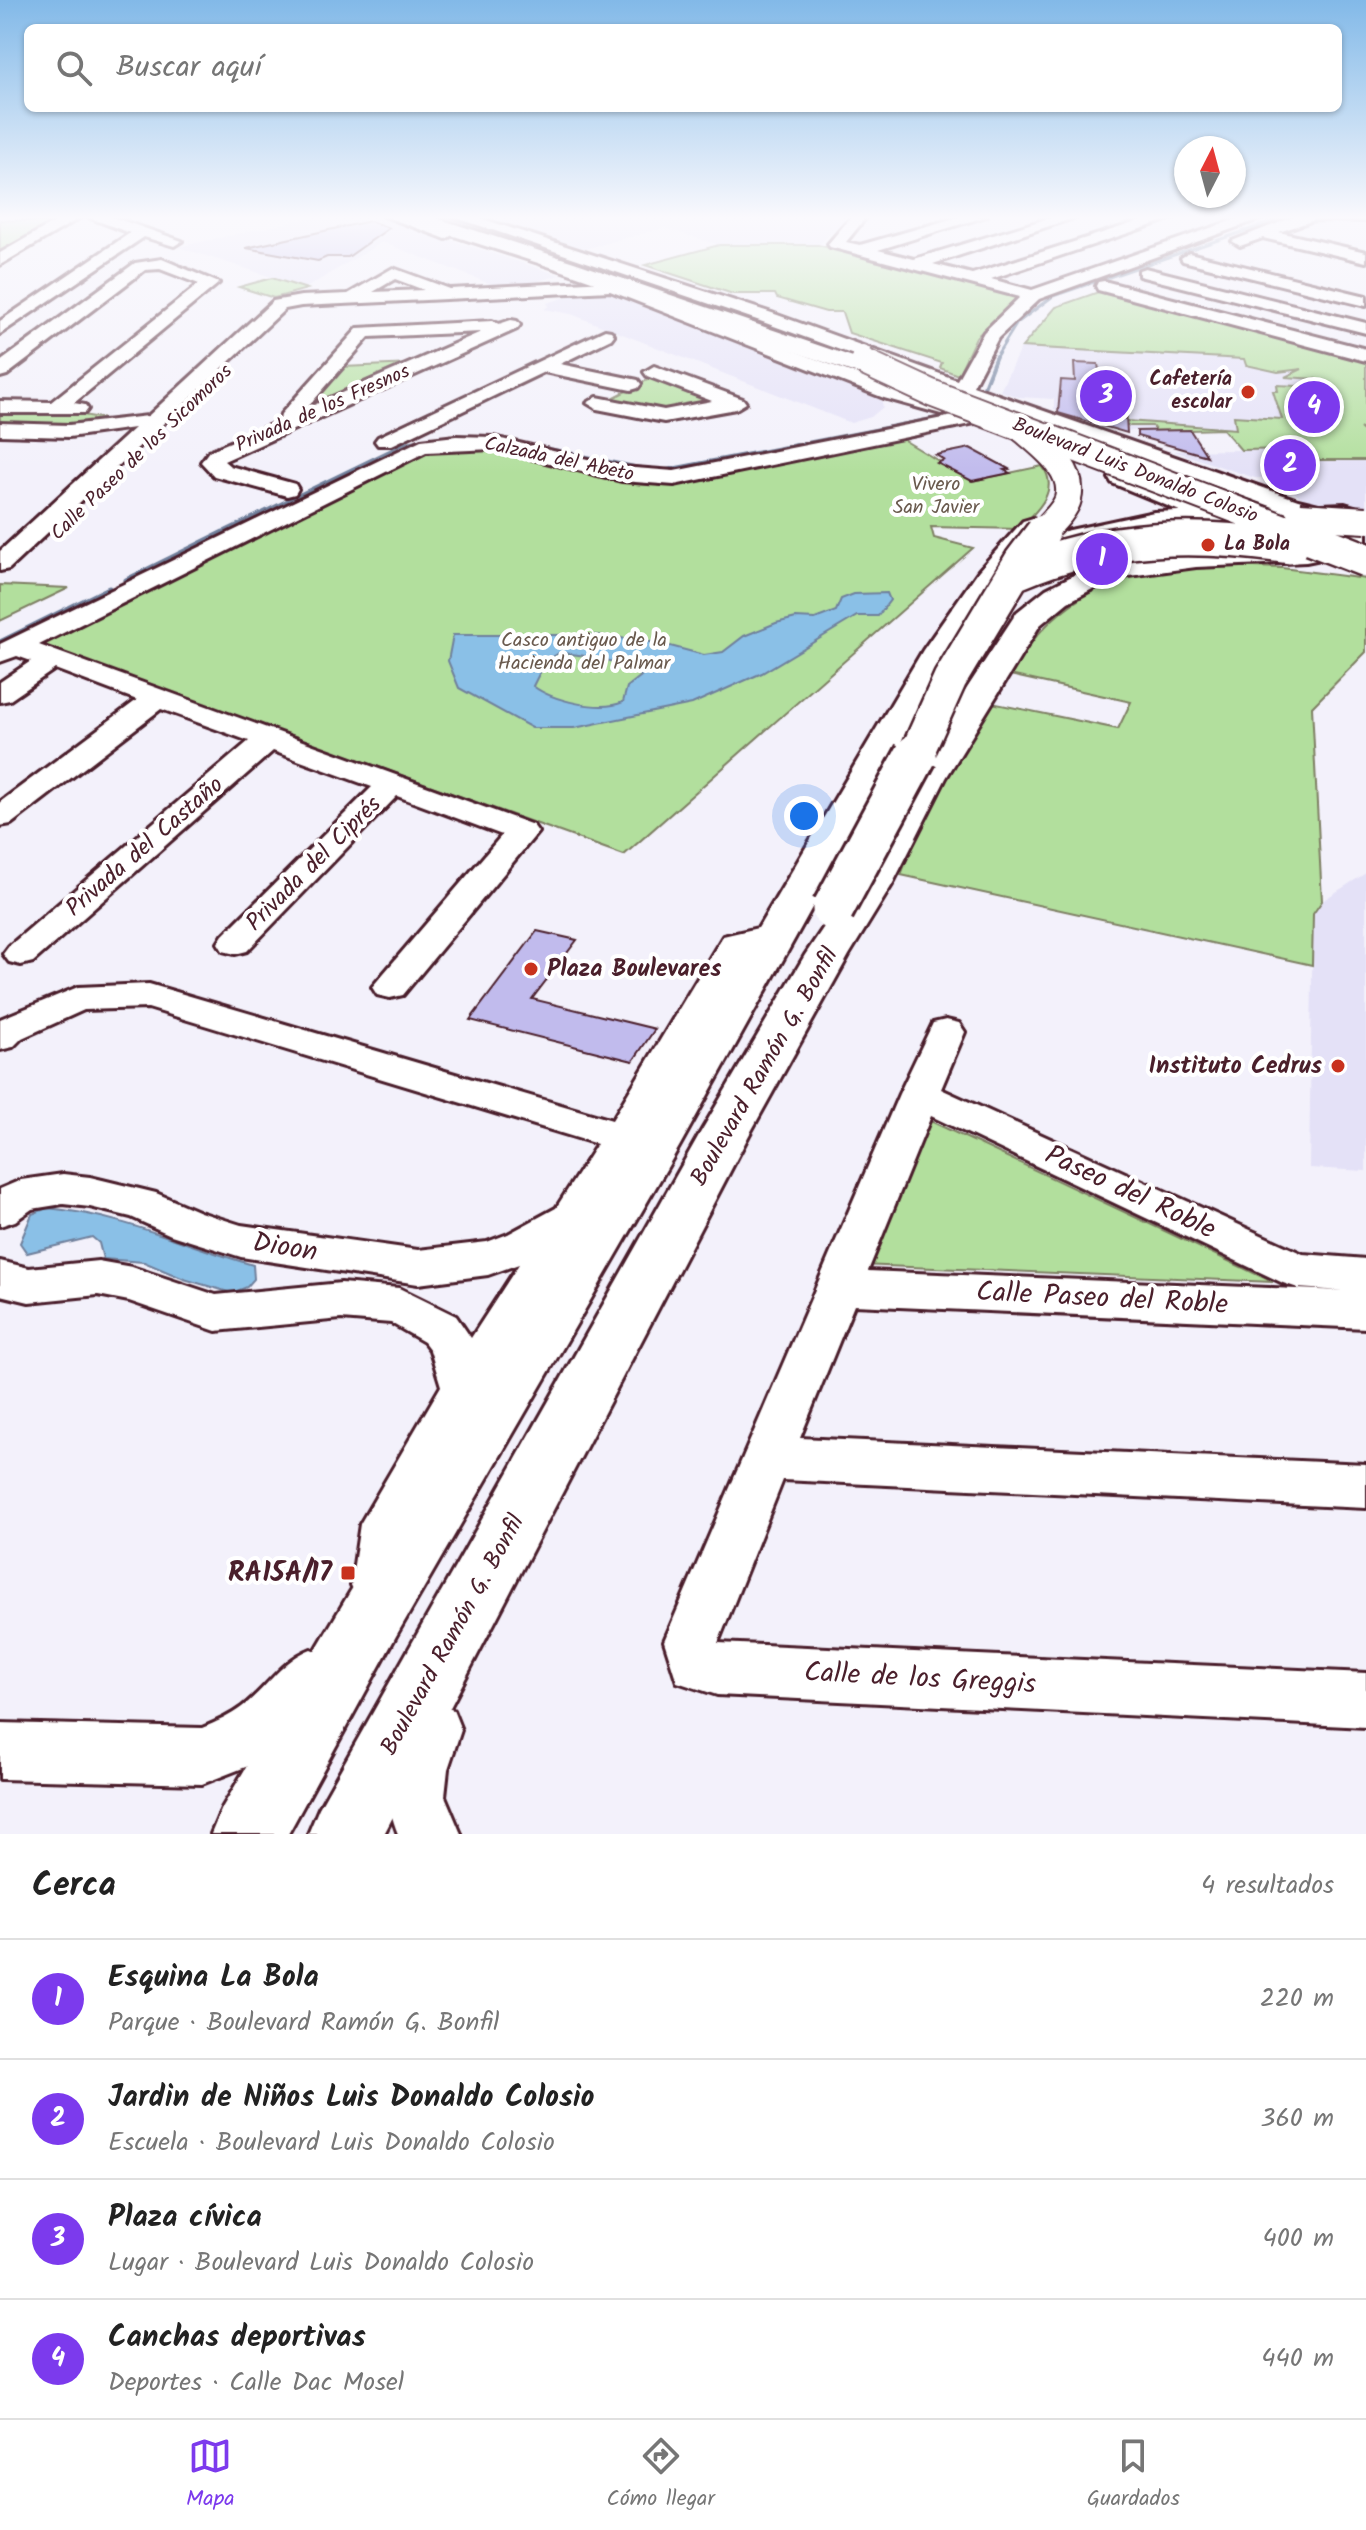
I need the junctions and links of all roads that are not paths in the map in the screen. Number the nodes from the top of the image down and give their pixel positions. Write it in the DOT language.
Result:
graph roads {
  1 [pos="32,302"];
  2 [pos="93,302"];
  3 [pos="188,302"];
  4 [pos="296,302"];
  5 [pos="322,302"];
  6 [pos="652,302"];
  7 [pos="669,302"];
  8 [pos="706,302"];
  9 [pos="719,302"];
  10 [pos="1024,302"];
  11 [pos="1163,302"];
  12 [pos="1260,302"];
  13 [pos="9,316"];
  14 [pos="1366,328"];
  15 [pos="0,329"];
  16 [pos="605,335"];
  17 [pos="1366,355"];
  18 [pos="431,361"];
  19 [pos="335,364"];
  20 [pos="543,366"];
  21 [pos="0,371"];
  22 [pos="631,384"];
  23 [pos="889,386"];
  24 [pos="963,387"];
  25 [pos="492,390"];
  26 [pos="0,407"];
  27 [pos="57,407"];
  28 [pos="968,419"];
  29 [pos="499,422"];
  30 [pos="147,426"];
  31 [pos="280,428"];
  32 [pos="1021,435"];
  33 [pos="5,438"];
  34 [pos="390,439"];
  35 [pos="1188,470"];
  36 [pos="1132,482"];
  37 [pos="287,489"];
  38 [pos="1366,512"];
  39 [pos="1314,514"];
  40 [pos="1212,516"];
  41 [pos="1366,520"];
  42 [pos="1154,521"];
  43 [pos="1366,528"];
  44 [pos="1366,541"];
  45 [pos="1307,553"];
  46 [pos="1227,557"];
  47 [pos="1366,561"];
  48 [pos="1149,562"];
  49 [pos="0,564"];
  50 [pos="1013,565"];
  51 [pos="1366,574"];
  52 [pos="0,580"];
  53 [pos="29,614"];
  54 [pos="8,650"];
  55 [pos="52,659"];
  56 [pos="0,694"];
  57 [pos="157,698"];
  58 [pos="269,739"];
  59 [pos="392,784"];
  60 [pos="0,817"];
  61 [pos="775,935"];
  62 [pos="235,943"];
  63 [pos="21,954"];
  64 [pos="827,955"];
  65 [pos="390,987"];
  66 [pos="744,987"];
  67 [pos="3,1031"];
  68 [pos="946,1032"];
  69 [pos="918,1094"];
  70 [pos="724,1135"];
  71 [pos="638,1142"];
  72 [pos="0,1210"];
  73 [pos="572,1218"];
  74 [pos="303,1251"];
  75 [pos="0,1278"];
  76 [pos="408,1286"];
  77 [pos="838,1287"];
  78 [pos="1361,1301"];
  79 [pos="277,1307"];
  80 [pos="465,1388"];
  81 [pos="767,1458"];
  82 [pos="543,1471"];
  83 [pos="1366,1486"];
  84 [pos="373,1614"];
  85 [pos="1366,1700"];
  86 [pos="0,1751"];
  87 [pos="248,1834"];
  88 [pos="345,1834"];
  89 [pos="431,1834"];
  1 -- 13 [label="street"];
  2 -- 21 [label="street"];
  3 -- 27 [label="street"];
  4 -- 30 [label="street, Calle Paseo de los Sicomoros"];
  5 -- 30 [label="street, Calle Paseo de los Sicomoros"];
  6 -- 23 [label="street"];
  7 -- 23 [label="main road, Boulevard Luis Donaldo Colosio"];
  8 -- 32 [label="main road, Boulevard Luis Donaldo Colosio, bridge"];
  9 -- 24 [label="street"];
  10 -- 24 [label="street"];
  11 -- 17 [label="street"];
  12 -- 14 [label="street"];
  13 -- 15 [label="street"];
  16 -- 20 [label="street, Calzada del Abeto"];
  18 -- 19 [label="street"];
  18 -- 19 [label="street, Privada de los Fresnos"];
  18 -- 31 [label="street, Privada de los Fresnos"];
  19 -- 31 [label="street"];
  20 -- 22 [label="street"];
  20 -- 25 [label="street, Calzada del Abeto"];
  22 -- 22 [label="street"];
  23 -- 28 [label="street"];
  23 -- 29 [label="street, Calzada del Abeto"];
  23 -- 39 [label="main road, Boulevard Luis Donaldo Colosio, bridge"];
  24 -- 35 [label="street"];
  25 -- 29 [label="street"];
  25 -- 34 [label="street, Calzada del Abeto"];
  26 -- 27 [label="street"];
  27 -- 30 [label="street"];
  28 -- 32 [label="street"];
  28 -- 54 [label="street, Calzada del Abeto"];
  29 -- 34 [label="street, Calzada del Abeto"];
  30 -- 33 [label="street"];
  30 -- 49 [label="street, Calle Paseo de los Sicomoros"];
  30 -- 52 [label="street, Calle Paseo de los Sicomoros"];
  31 -- 37 [label="street, Privada de los Fresnos"];
  32 -- 36 [label="street"];
  32 -- 47 [label="main road, Boulevard Luis Donaldo Colosio, bridge"];
  32 -- 50 [label="main road"];
  32 -- 64 [label="main road, bridge"];
  34 -- 37 [label="street, Calzada del Abeto"];
  35 -- 36 [label="street"];
  35 -- 39 [label="street"];
  36 -- 40 [label="street"];
  37 -- 53 [label="street, Calzada del Abeto"];
  38 -- 39 [label="main road"];
  39 -- 40 [label="main road"];
  39 -- 41 [label="main road, bridge"];
  39 -- 43 [label="street"];
  39 -- 44 [label="main road, Boulevard Luis Donaldo Colosio, bridge"];
  40 -- 42 [label="main road"];
  40 -- 45 [label="street"];
  42 -- 46 [label="main road"];
  42 -- 50 [label="main road"];
  44 -- 45 [label="main road, Boulevard Ramón G. Bonfil"];
  45 -- 46 [label="main road, Boulevard Ramón G. Bonfil"];
  45 -- 51 [label="street"];
  46 -- 48 [label="main road, Boulevard Ramón G. Bonfil"];
  47 -- 50 [label="main road, bridge"];
  48 -- 51 [label="main road"];
  48 -- 64 [label="main road, Boulevard Ramón G. Bonfil"];
  50 -- 61 [label="main road"];
  54 -- 55 [label="street"];
  55 -- 56 [label="street"];
  55 -- 57 [label="street"];
  57 -- 58 [label="street"];
  57 -- 60 [label="street"];
  58 -- 59 [label="street"];
  58 -- 63 [label="street, Privada del Castaño"];
  59 -- 62 [label="street, Privada del Ciprés"];
  59 -- 65 [label="street"];
  61 -- 64 [label="main road"];
  61 -- 66 [label="main road"];
  61 -- 71 [label="street"];
  64 -- 70 [label="main road, Boulevard Ramón G. Bonfil"];
  66 -- 70 [label="main road"];
  66 -- 71 [label="main road"];
  67 -- 71 [label="street"];
  68 -- 69 [label="street"];
  69 -- 77 [label="street"];
  69 -- 78 [label="street, Paseo del Roble"];
  70 -- 82 [label="main road, Boulevard Ramón G. Bonfil"];
  71 -- 73 [label="street"];
  71 -- 84 [label="main road"];
  72 -- 74 [label="street, Dioon"];
  73 -- 76 [label="street, Dioon"];
  73 -- 80 [label="street"];
  74 -- 76 [label="street, Dioon"];
  74 -- 79 [label="street"];
  75 -- 79 [label="street, Dioon"];
  76 -- 79 [label="street, Dioon"];
  76 -- 80 [label="street, Dioon"];
  77 -- 78 [label="street, Calle Paseo del Roble"];
  77 -- 81 [label="street, Calle de los Greggis"];
  80 -- 84 [label="street"];
  81 -- 83 [label="street"];
  81 -- 85 [label="street, Calle de los Greggis"];
  82 -- 88 [label="main road, Boulevard Ramón G. Bonfil"];
  82 -- 89 [label="street"];
  84 -- 86 [label="street"];
  84 -- 87 [label="main road"];
}
